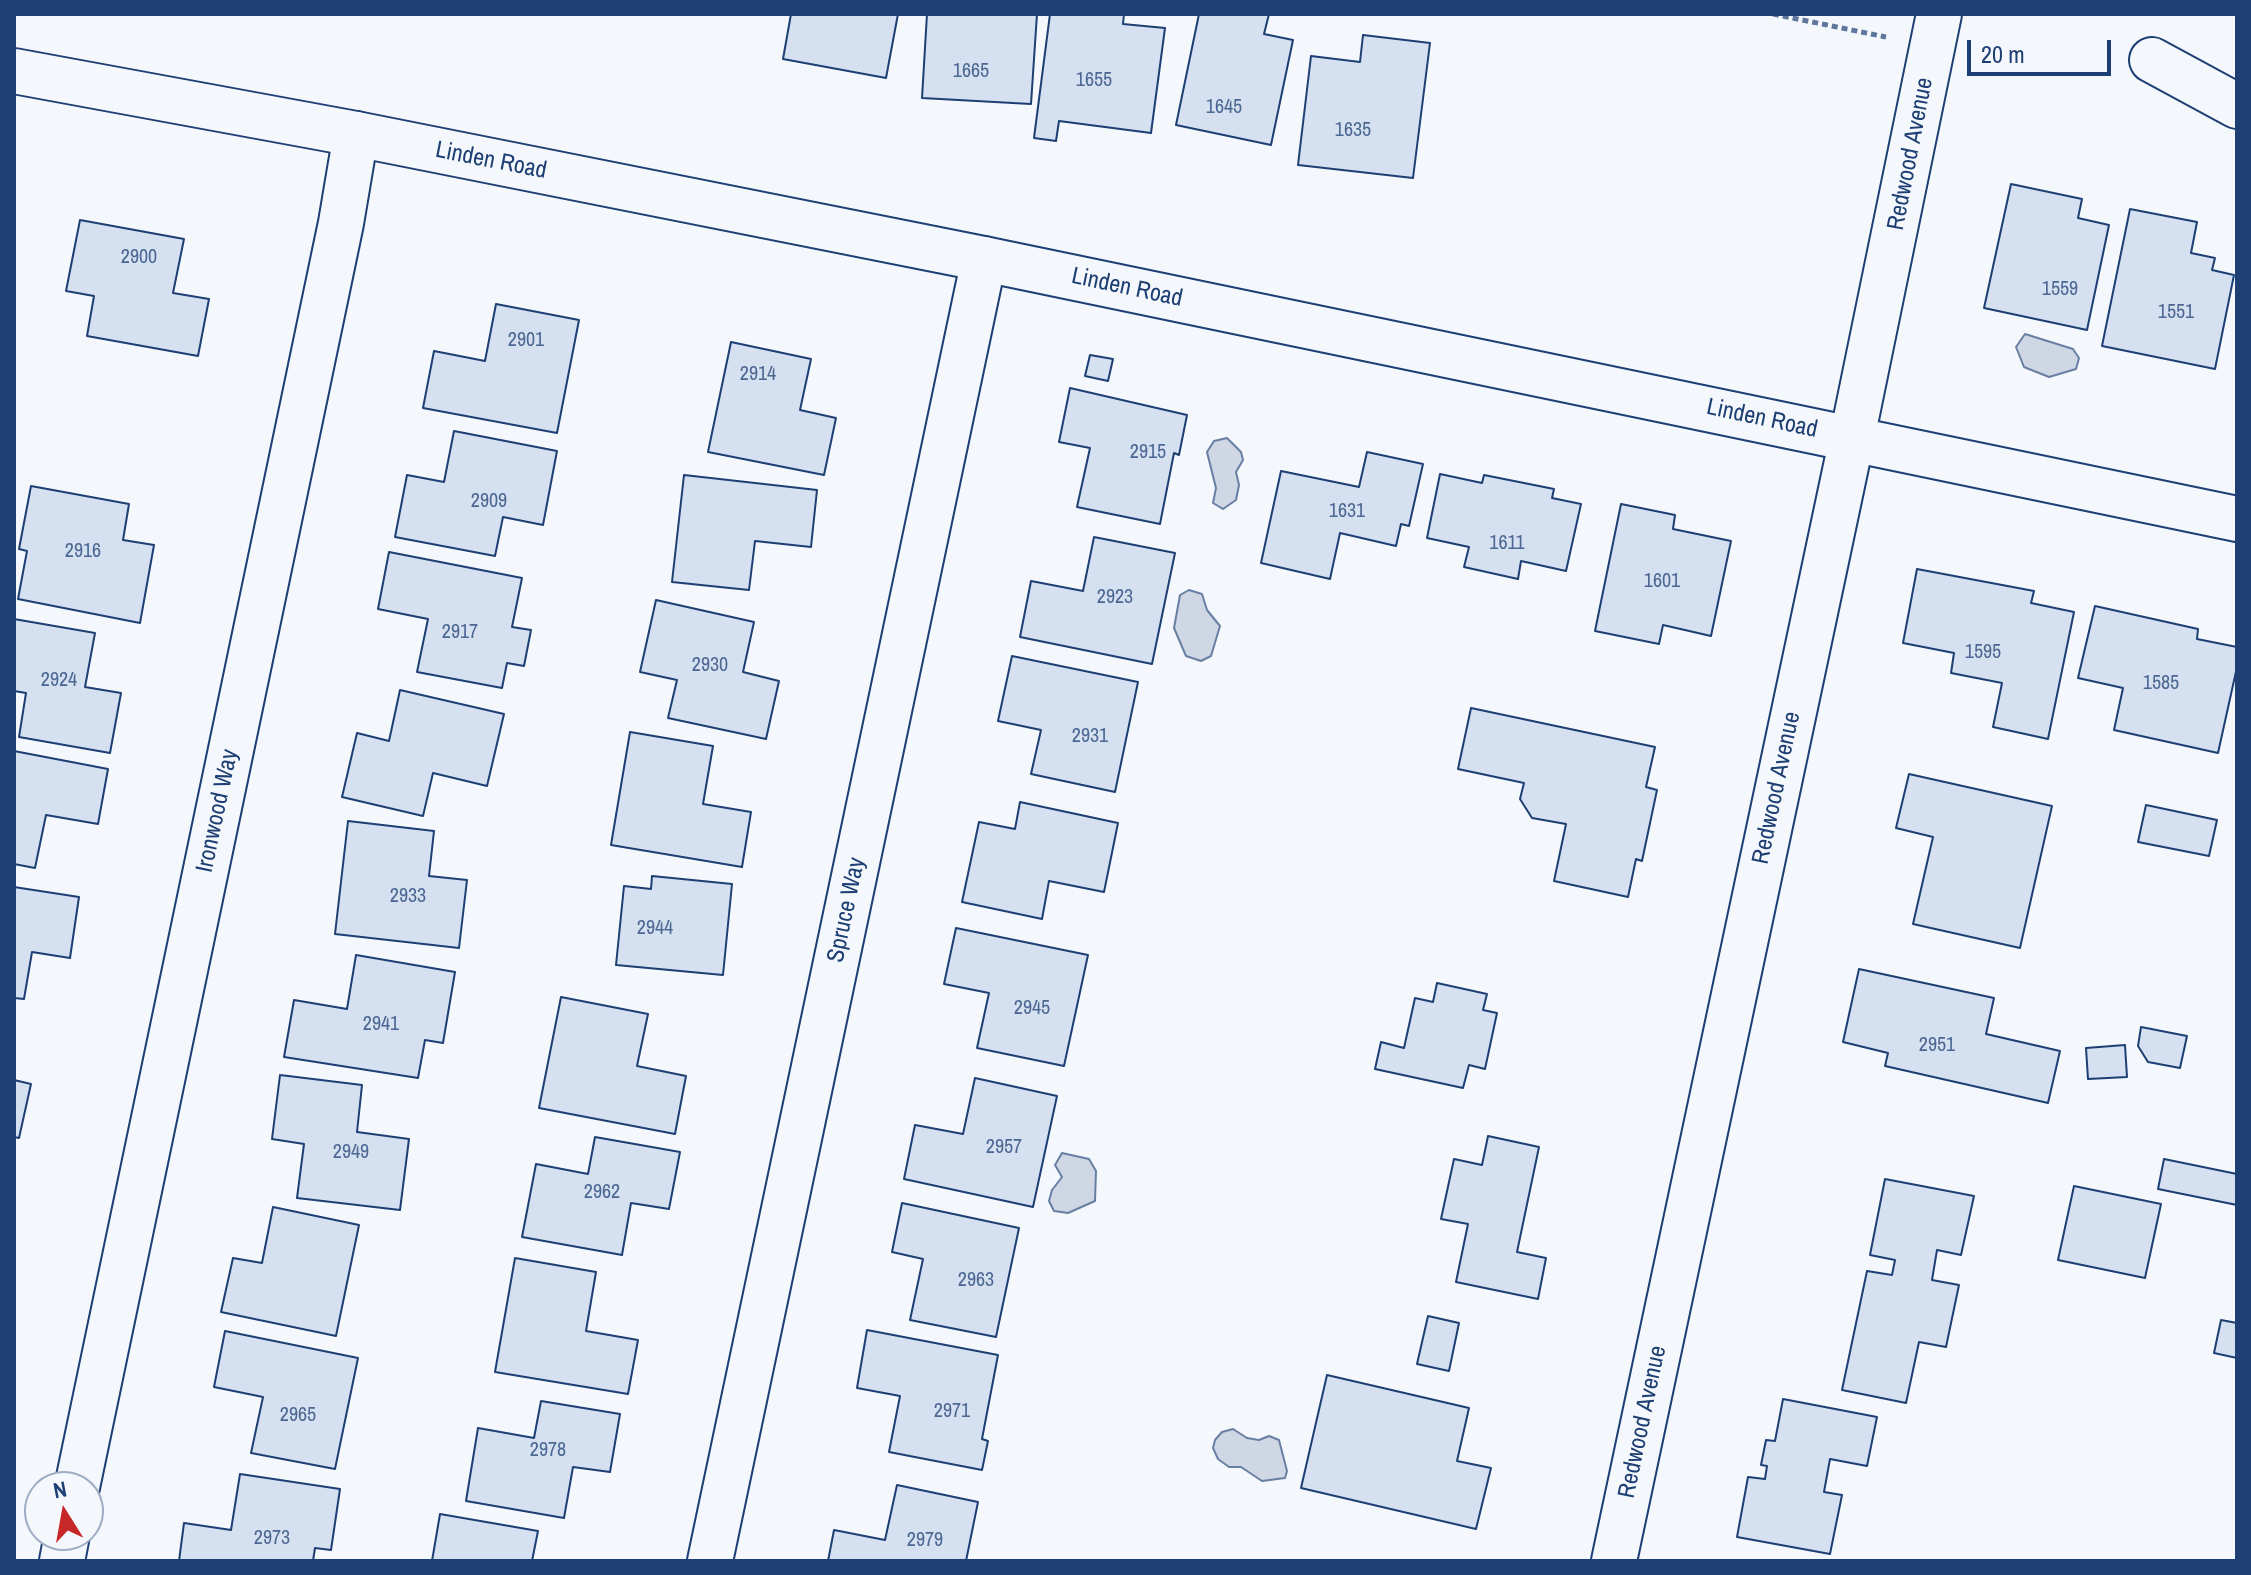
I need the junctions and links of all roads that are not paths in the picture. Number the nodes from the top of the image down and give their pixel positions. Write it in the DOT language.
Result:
graph roads {
  1 [pos="1936,30"];
  2 [pos="2152,60"];
  3 [pos="14,71"];
  4 [pos="2237,106"];
  5 [pos="356,134"];
  6 [pos="984,259"];
  7 [pos="1852,438"];
  8 [pos="2237,519"];
  9 [pos="80,1471"];
  10 [pos="710,1561"];
  11 [pos="1614,1561"];
  1 -- 7 [label="street, Redwood Avenue"];
  2 -- 4 [label="street"];
  3 -- 5 [label="street, Linden Road"];
  5 -- 6 [label="street, Linden Road"];
  5 -- 9 [label="street, Ironwood Way"];
  6 -- 7 [label="street, Linden Road"];
  6 -- 10 [label="street, Spruce Way"];
  7 -- 8 [label="street, Linden Road"];
  7 -- 11 [label="street, Redwood Avenue"];
}
